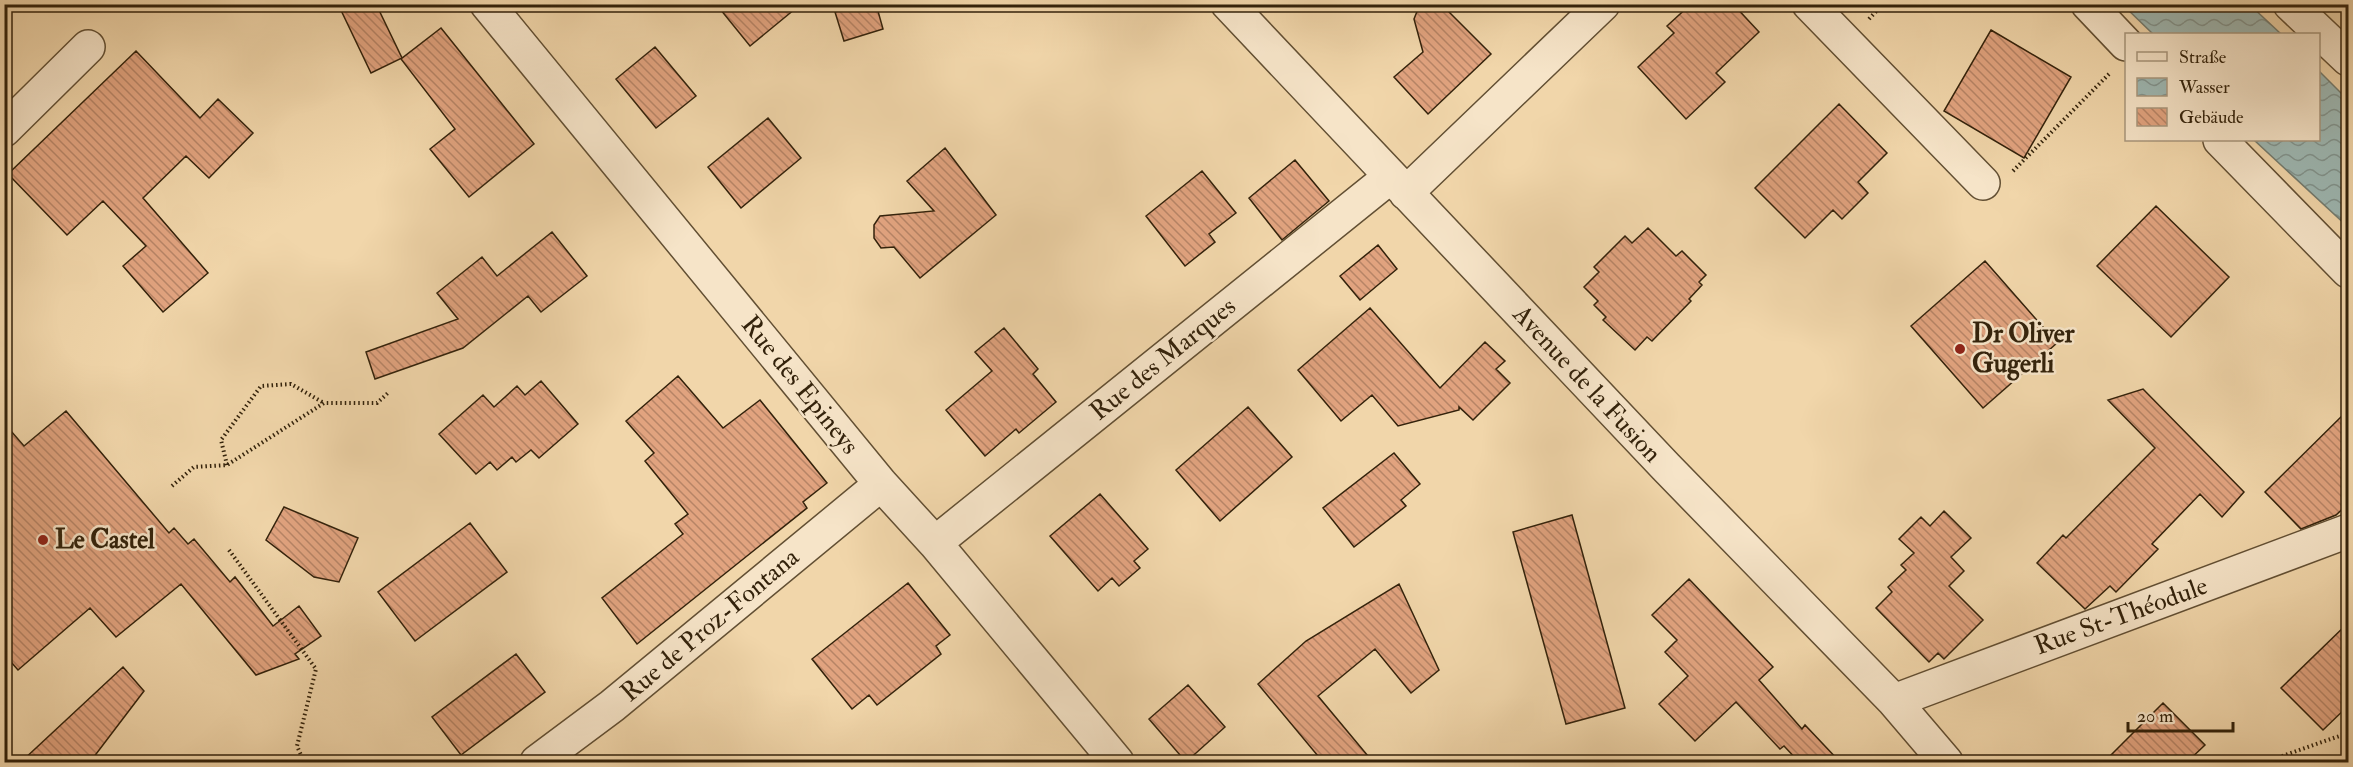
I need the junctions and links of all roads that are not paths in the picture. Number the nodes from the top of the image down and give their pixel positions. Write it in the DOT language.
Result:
graph roads {
  1 [pos="487,4"];
  2 [pos="1228,4"];
  3 [pos="1603,4"];
  4 [pos="1809,4"];
  5 [pos="2088,4"];
  6 [pos="2290,4"];
  7 [pos="2125,42"];
  8 [pos="88,47"];
  9 [pos="2349,59"];
  10 [pos="4,130"];
  11 [pos="2221,141"];
  12 [pos="1983,183"];
  13 [pos="1398,185"];
  14 [pos="2349,271"];
  15 [pos="881,484"];
  16 [pos="2349,531"];
  17 [pos="935,543"];
  18 [pos="1894,700"];
  19 [pos="537,762"];
  20 [pos="1117,762"];
  21 [pos="1946,762"];
  1 -- 15 [label="street, Rue des Epineys"];
  2 -- 13 [label="street, Avenue de la Fusion"];
  3 -- 13 [label="street, Rue des Marques"];
  4 -- 12 [label="street"];
  5 -- 7 [label="street"];
  6 -- 9 [label="street"];
  8 -- 10 [label="street"];
  11 -- 14 [label="street"];
  13 -- 17 [label="street, Rue des Marques"];
  13 -- 18 [label="street, Avenue de la Fusion"];
  15 -- 17 [label="street, Rue des Epineys"];
  15 -- 19 [label="street, Rue de Proz-Fontana"];
  16 -- 18 [label="street, Rue St-Théodule"];
  17 -- 20 [label="street, Rue des Epineys"];
  18 -- 21 [label="street, Avenue de la Fusion"];
}
